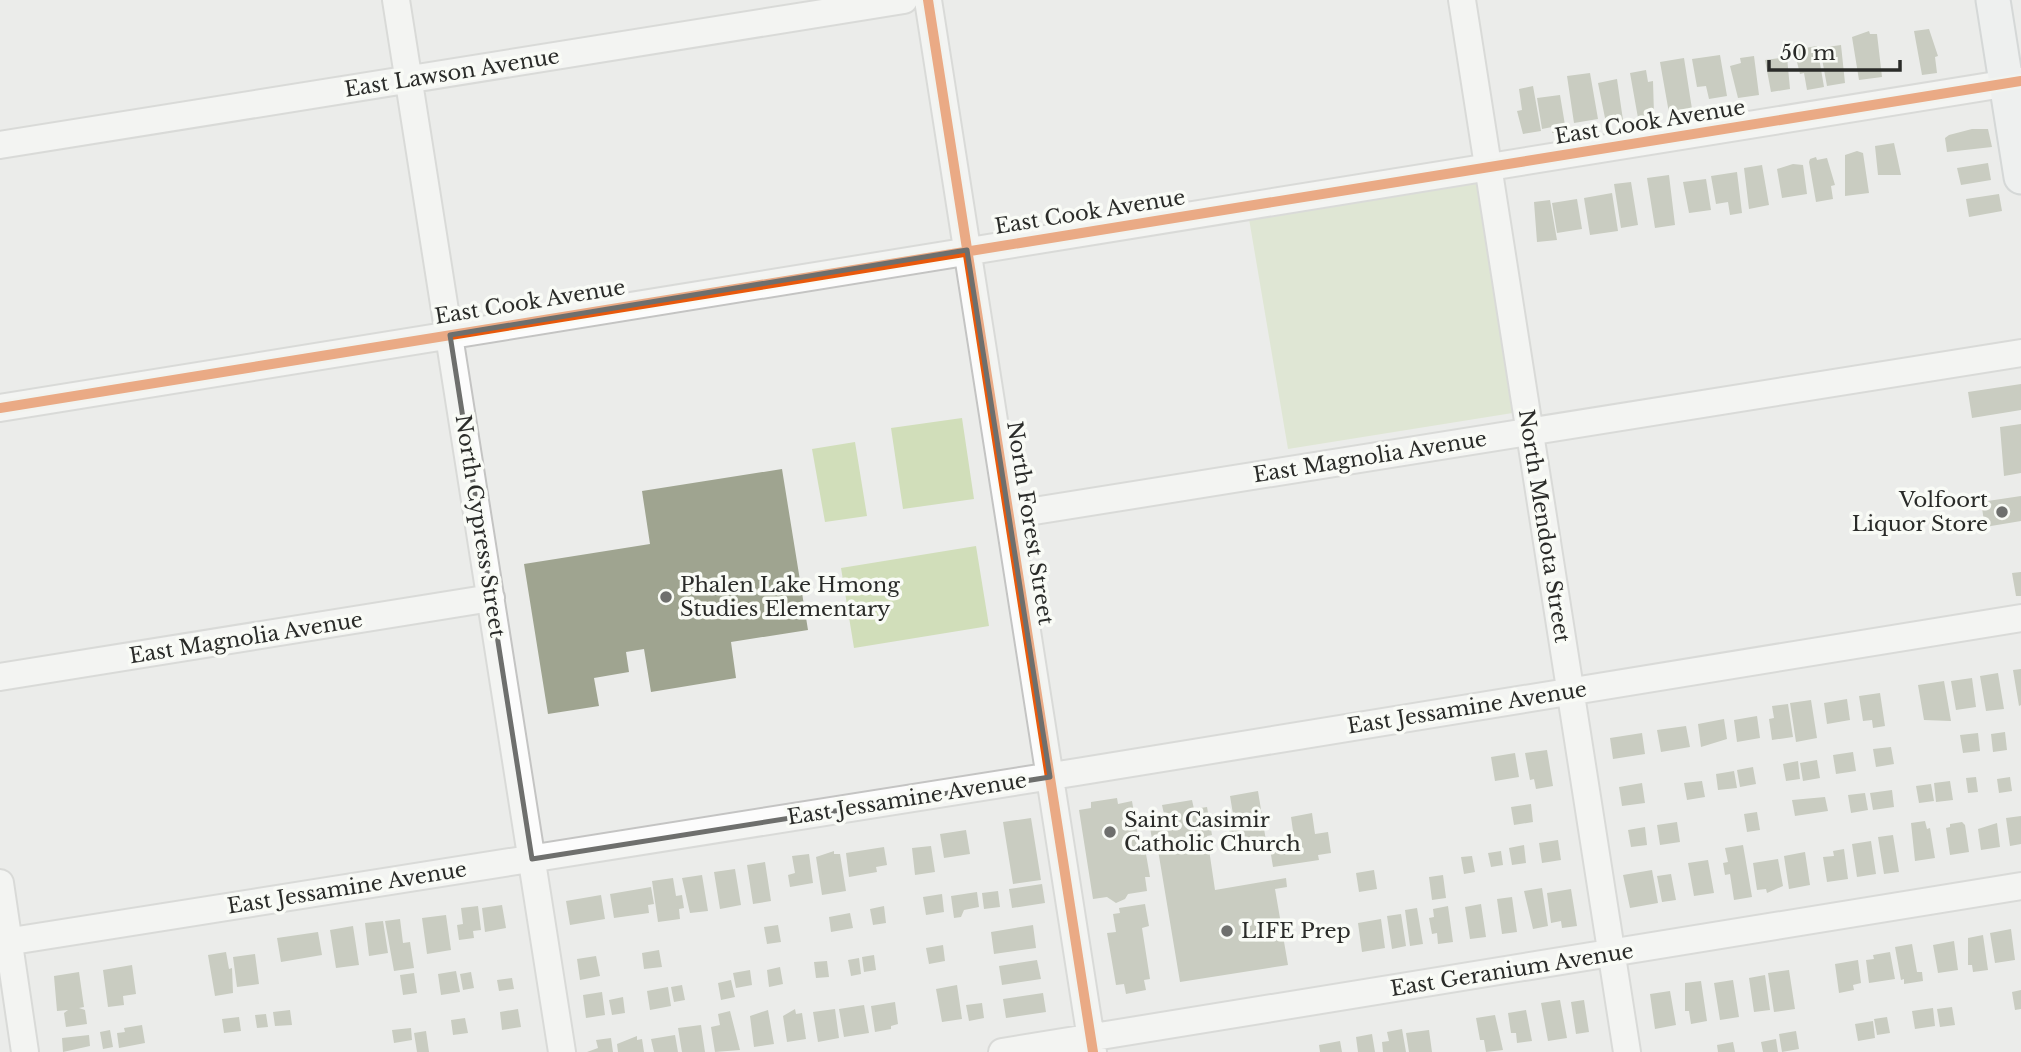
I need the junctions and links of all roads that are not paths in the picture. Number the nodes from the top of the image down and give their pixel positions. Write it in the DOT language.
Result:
graph roads {
  1 [pos="396,0"];
  2 [pos="904,0"];
  3 [pos="928,0"];
  4 [pos="1462,0"];
  5 [pos="1993,0"];
  6 [pos="410,80"];
  7 [pos="2014,83"];
  8 [pos="0,145"];
  9 [pos="1488,167"];
  10 [pos="2021,177"];
  11 [pos="967,250"];
  12 [pos="450,335"];
  13 [pos="2021,353"];
  14 [pos="0,408"];
  15 [pos="1530,431"];
  16 [pos="1009,515"];
  17 [pos="491,598"];
  18 [pos="2021,618"];
  19 [pos="0,677"];
  20 [pos="1570,691"];
  21 [pos="1050,777"];
  22 [pos="532,859"];
  23 [pos="0,883"];
  24 [pos="2021,886"];
  25 [pos="5,942"];
  26 [pos="1611,953"];
  27 [pos="1091,1045"];
  28 [pos="25,1052"];
  29 [pos="562,1052"];
  30 [pos="1002,1052"];
  31 [pos="1627,1052"];
  1 -- 6 [label="street, North Cypress Street"];
  2 -- 6 [label="street, East Lawson Avenue"];
  3 -- 11 [label="street, North Forest Street"];
  4 -- 9 [label="street, North Mendota Street"];
  5 -- 7 [label="main road"];
  6 -- 8 [label="street, East Lawson Avenue"];
  6 -- 12 [label="street, North Cypress Street"];
  7 -- 9 [label="street, East Cook Avenue"];
  7 -- 10 [label="main road"];
  9 -- 11 [label="street, East Cook Avenue"];
  9 -- 15 [label="street, North Mendota Street"];
  11 -- 12 [label="street, East Cook Avenue"];
  11 -- 16 [label="street, North Forest Street"];
  12 -- 14 [label="street, East Cook Avenue"];
  12 -- 17 [label="street, North Cypress Street"];
  13 -- 15 [label="street, East Magnolia Avenue"];
  15 -- 16 [label="street, East Magnolia Avenue"];
  15 -- 20 [label="street, North Mendota Street"];
  16 -- 21 [label="street, North Forest Street"];
  17 -- 19 [label="street, East Magnolia Avenue"];
  17 -- 22 [label="street, North Cypress Street"];
  18 -- 20 [label="street, East Jessamine Avenue"];
  20 -- 21 [label="street, East Jessamine Avenue"];
  20 -- 26 [label="street, North Mendota Street"];
  21 -- 22 [label="street, East Jessamine Avenue"];
  21 -- 27 [label="street, North Forest Street"];
  22 -- 25 [label="street, East Jessamine Avenue"];
  22 -- 29 [label="street, North Cypress Street"];
  23 -- 25 [label="street"];
  24 -- 26 [label="street, East Geranium Avenue"];
  25 -- 28 [label="street"];
  26 -- 27 [label="street, East Geranium Avenue"];
  26 -- 31 [label="street, North Mendota Street"];
  27 -- 30 [label="street, East Geranium Avenue"];
}
